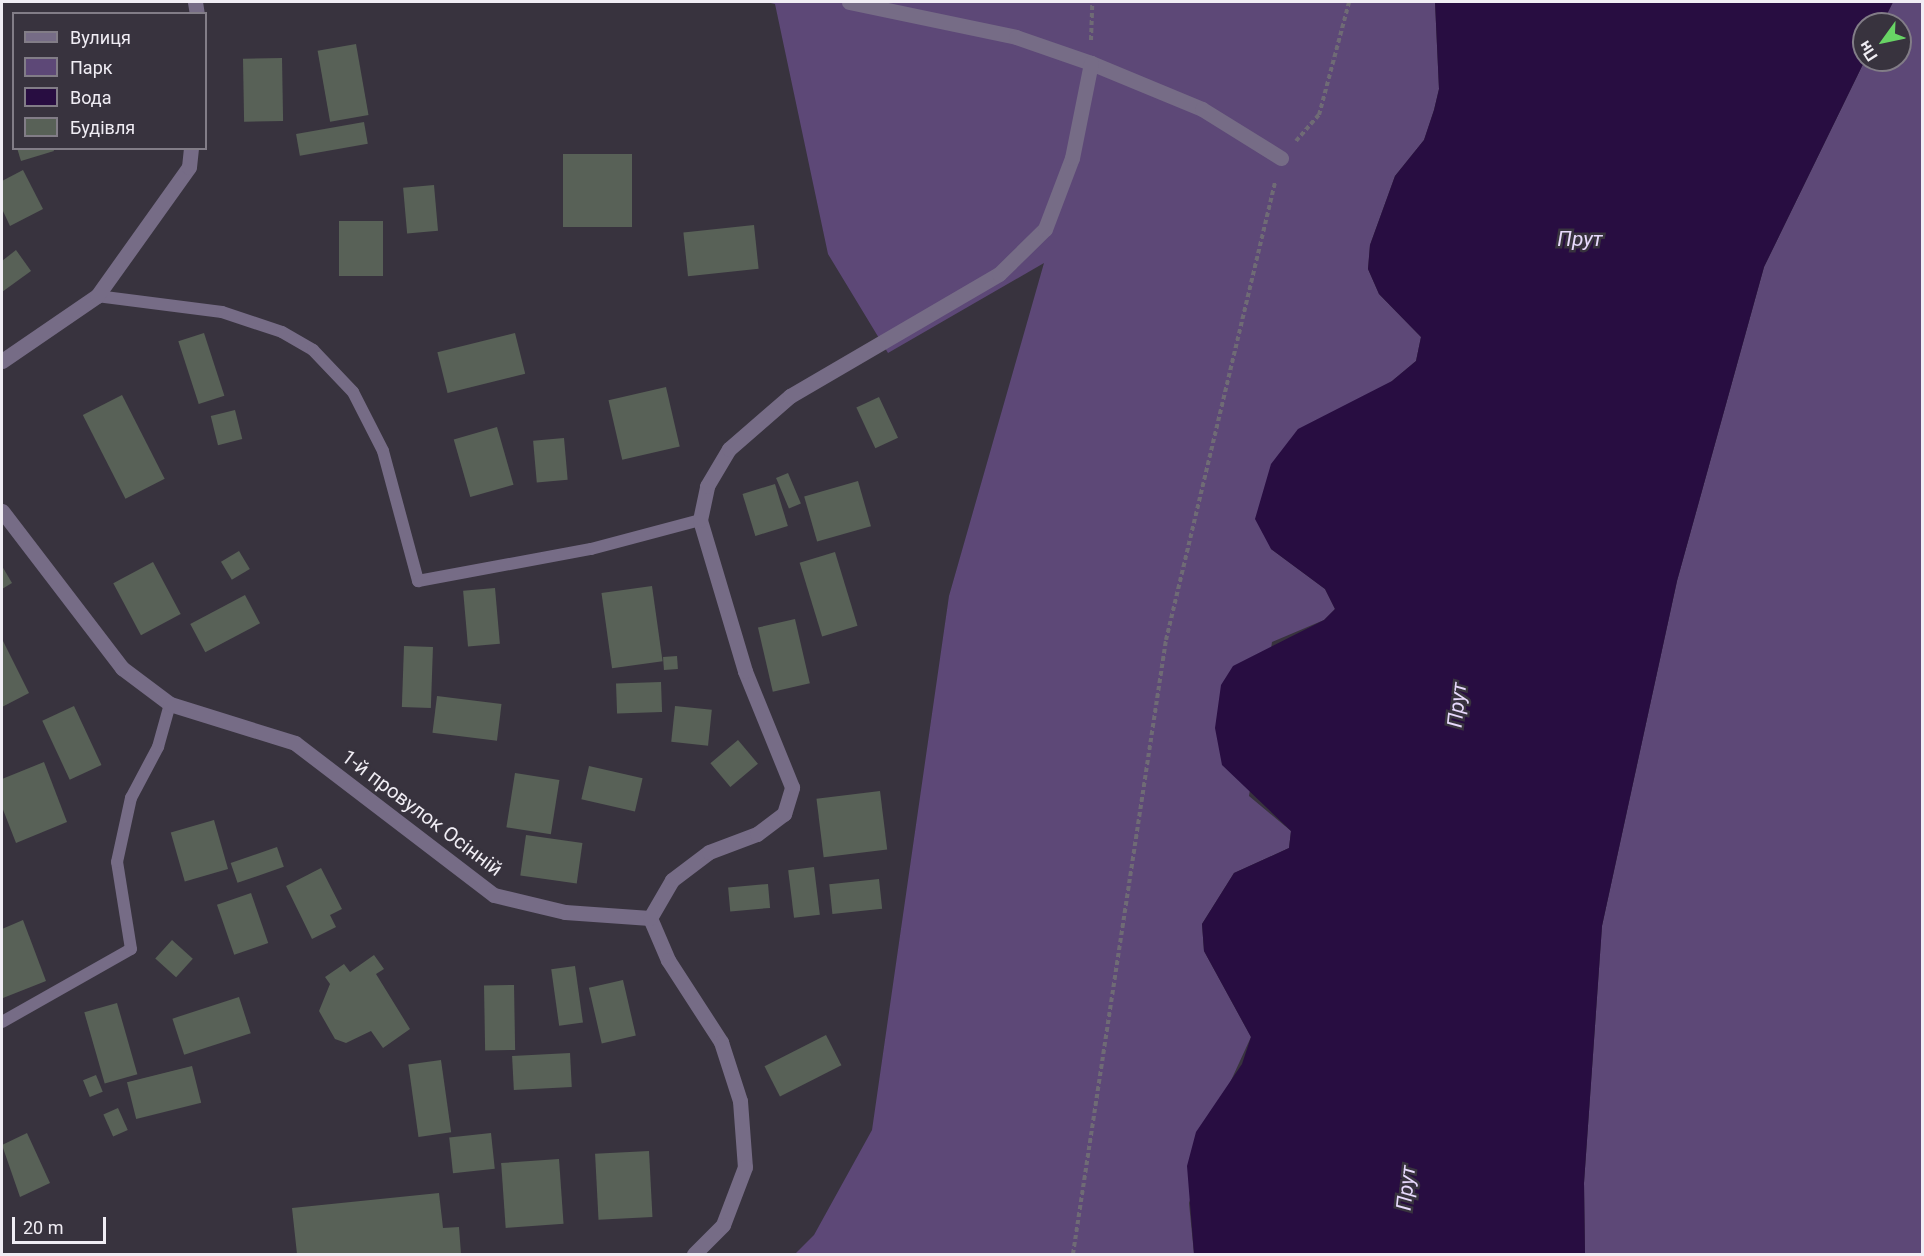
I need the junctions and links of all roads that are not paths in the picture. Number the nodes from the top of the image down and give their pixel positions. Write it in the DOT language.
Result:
graph roads {
  1 [pos="849,2"];
  2 [pos="1091,63"];
  3 [pos="190,150"];
  4 [pos="1281,158"];
  5 [pos="97,296"];
  6 [pos="2,361"];
  7 [pos="2,511"];
  8 [pos="700,520"];
  9 [pos="170,704"];
  10 [pos="650,918"];
  11 [pos="2,1022"];
  12 [pos="694,1254"];
  1 -- 2 [label="street"];
  2 -- 4 [label="street"];
  2 -- 8 [label="street"];
  3 -- 5 [label="street"];
  5 -- 6 [label="street"];
  5 -- 8 [label="lane"];
  7 -- 9 [label="street, 1-й провулок Осінній"];
  8 -- 10 [label="street"];
  9 -- 10 [label="street, 1-й провулок Осінній"];
  9 -- 11 [label="lane"];
  10 -- 12 [label="street"];
}
